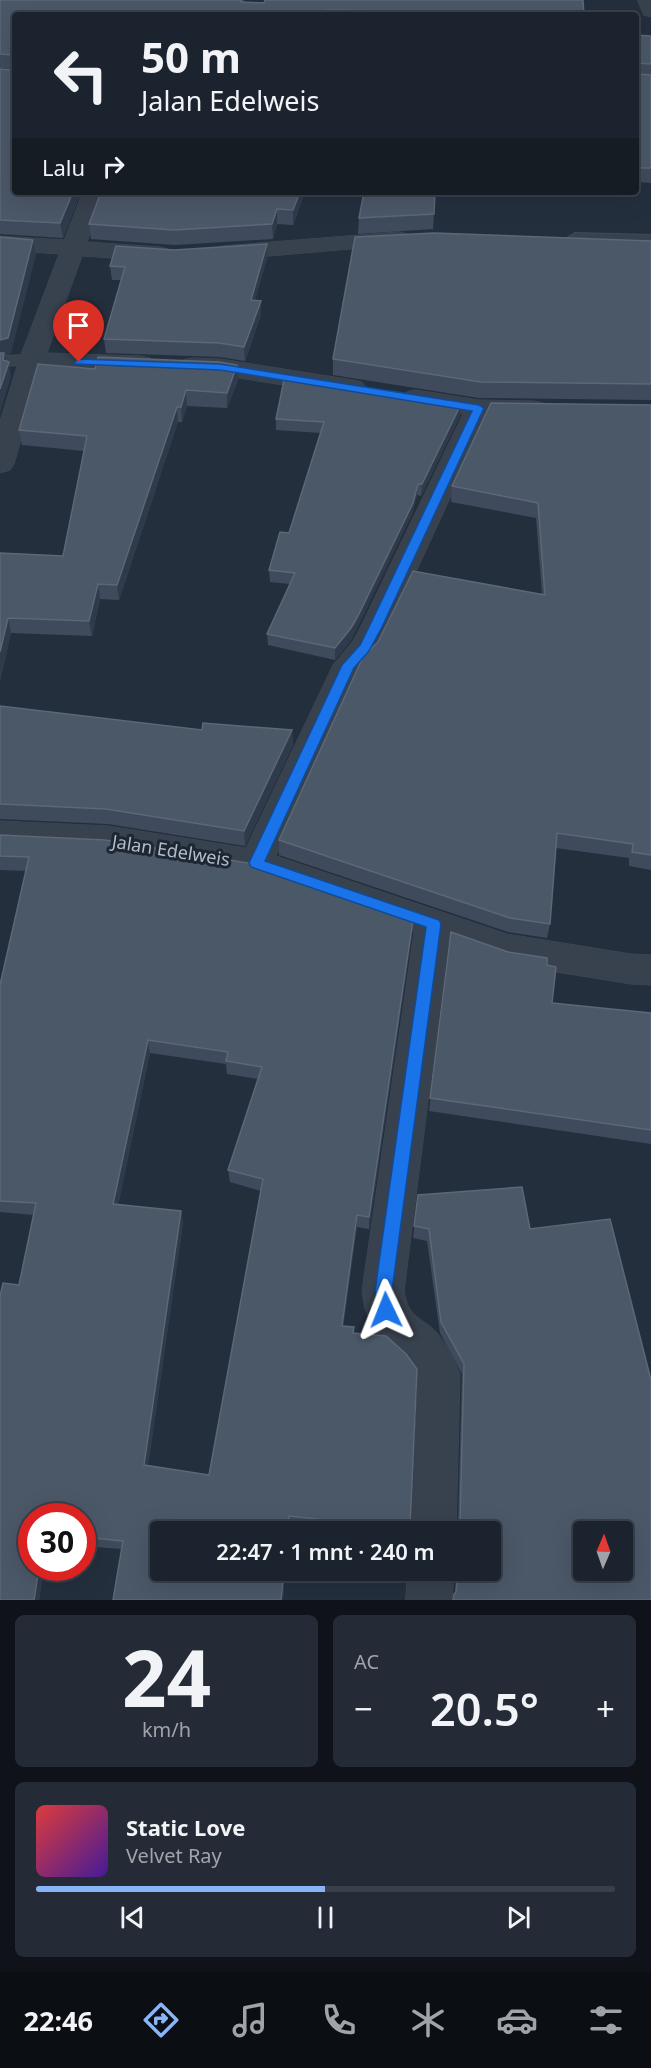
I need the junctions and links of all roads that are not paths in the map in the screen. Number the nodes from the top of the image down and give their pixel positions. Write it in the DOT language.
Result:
graph roads {
  1 [pos="648,0"];
  2 [pos="651,11"];
  3 [pos="93,195"];
  4 [pos="427,238"];
  5 [pos="556,238"];
  6 [pos="651,240"];
  7 [pos="0,243"];
  8 [pos="74,248"];
  9 [pos="32,360"];
  10 [pos="0,361"];
  11 [pos="479,408"];
  12 [pos="559,409"];
  13 [pos="0,464"];
  14 [pos="0,834"];
  15 [pos="256,863"];
  16 [pos="434,924"];
  17 [pos="651,970"];
  18 [pos="433,1521"];
  19 [pos="430,1581"];
  20 [pos="429,1600"];
  1 -- 2 [label="street"];
  3 -- 8 [label="street"];
  4 -- 8 [label="street"];
  5 -- 6 [label="lane"];
  7 -- 8 [label="street"];
  8 -- 9 [label="street"];
  9 -- 10 [label="lane"];
  9 -- 11 [label="street"];
  9 -- 13 [label="street"];
  11 -- 12 [label="street"];
  11 -- 15 [label="street"];
  14 -- 15 [label="street, Jalan Edelweis"];
  15 -- 16 [label="street, Jalan Edelweis"];
  16 -- 17 [label="street, Jalan Edelweis"];
  16 -- 18 [label="street"];
  19 -- 20 [label="street"];
}
